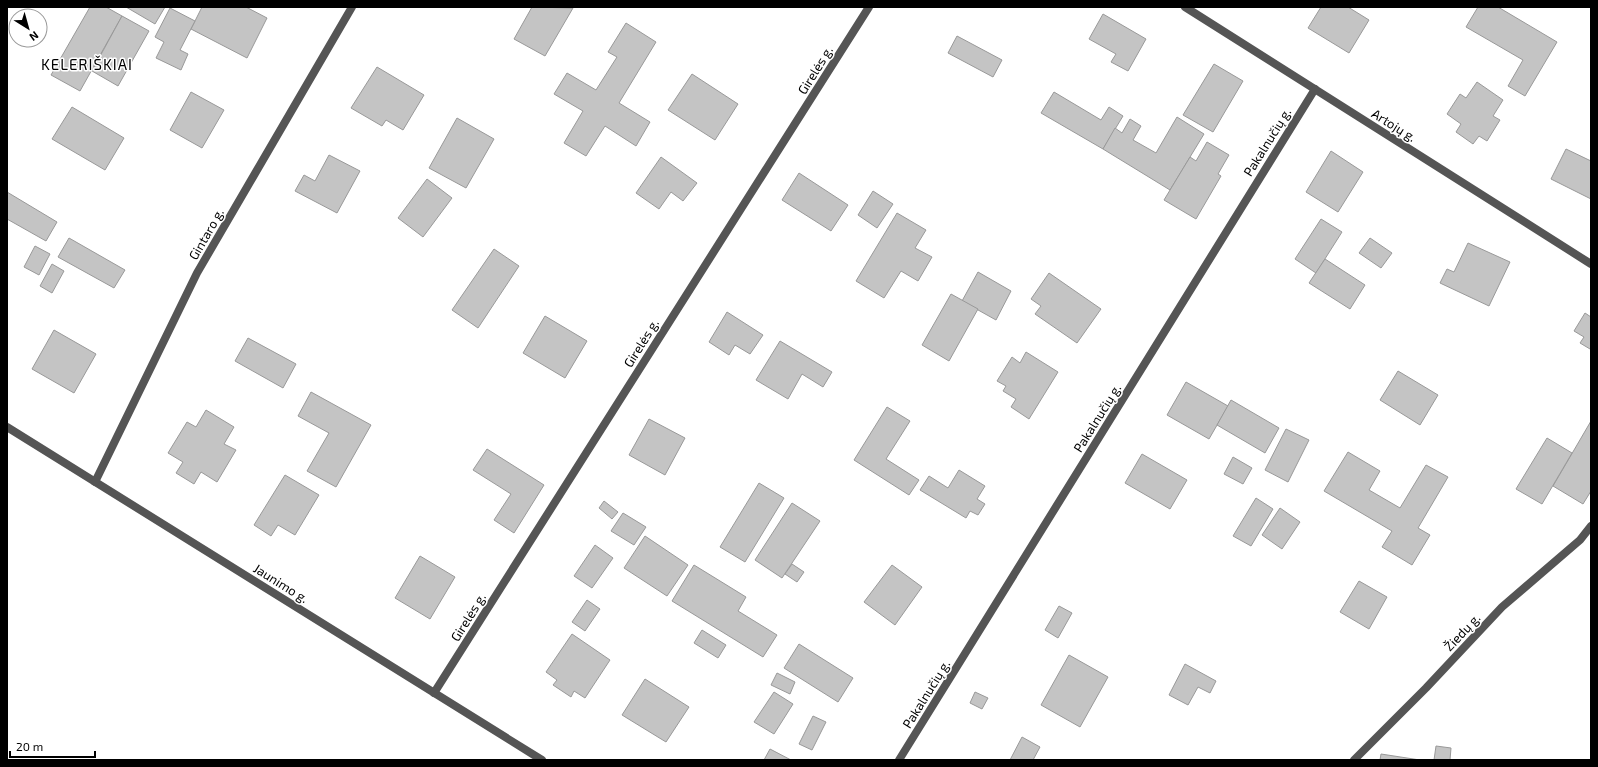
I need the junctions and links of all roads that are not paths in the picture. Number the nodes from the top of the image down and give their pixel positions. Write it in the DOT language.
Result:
graph roads {
  1 [pos="352,7"];
  2 [pos="869,7"];
  3 [pos="1185,7"];
  4 [pos="1315,89"];
  5 [pos="1591,264"];
  6 [pos="7,427"];
  7 [pos="95,482"];
  8 [pos="1591,526"];
  9 [pos="434,693"];
  10 [pos="542,760"];
  11 [pos="899,760"];
  12 [pos="1354,760"];
  1 -- 7 [label="street, Gintaro g."];
  2 -- 9 [label="street, Girelės g."];
  3 -- 4 [label="street, Artojų g."];
  4 -- 5 [label="street, Artojų g."];
  4 -- 11 [label="street, Pakalnučių g."];
  6 -- 7 [label="street, Jaunimo g."];
  7 -- 9 [label="street, Jaunimo g."];
  8 -- 12 [label="street, Žiedų g."];
  9 -- 10 [label="street, Jaunimo g."];
}
